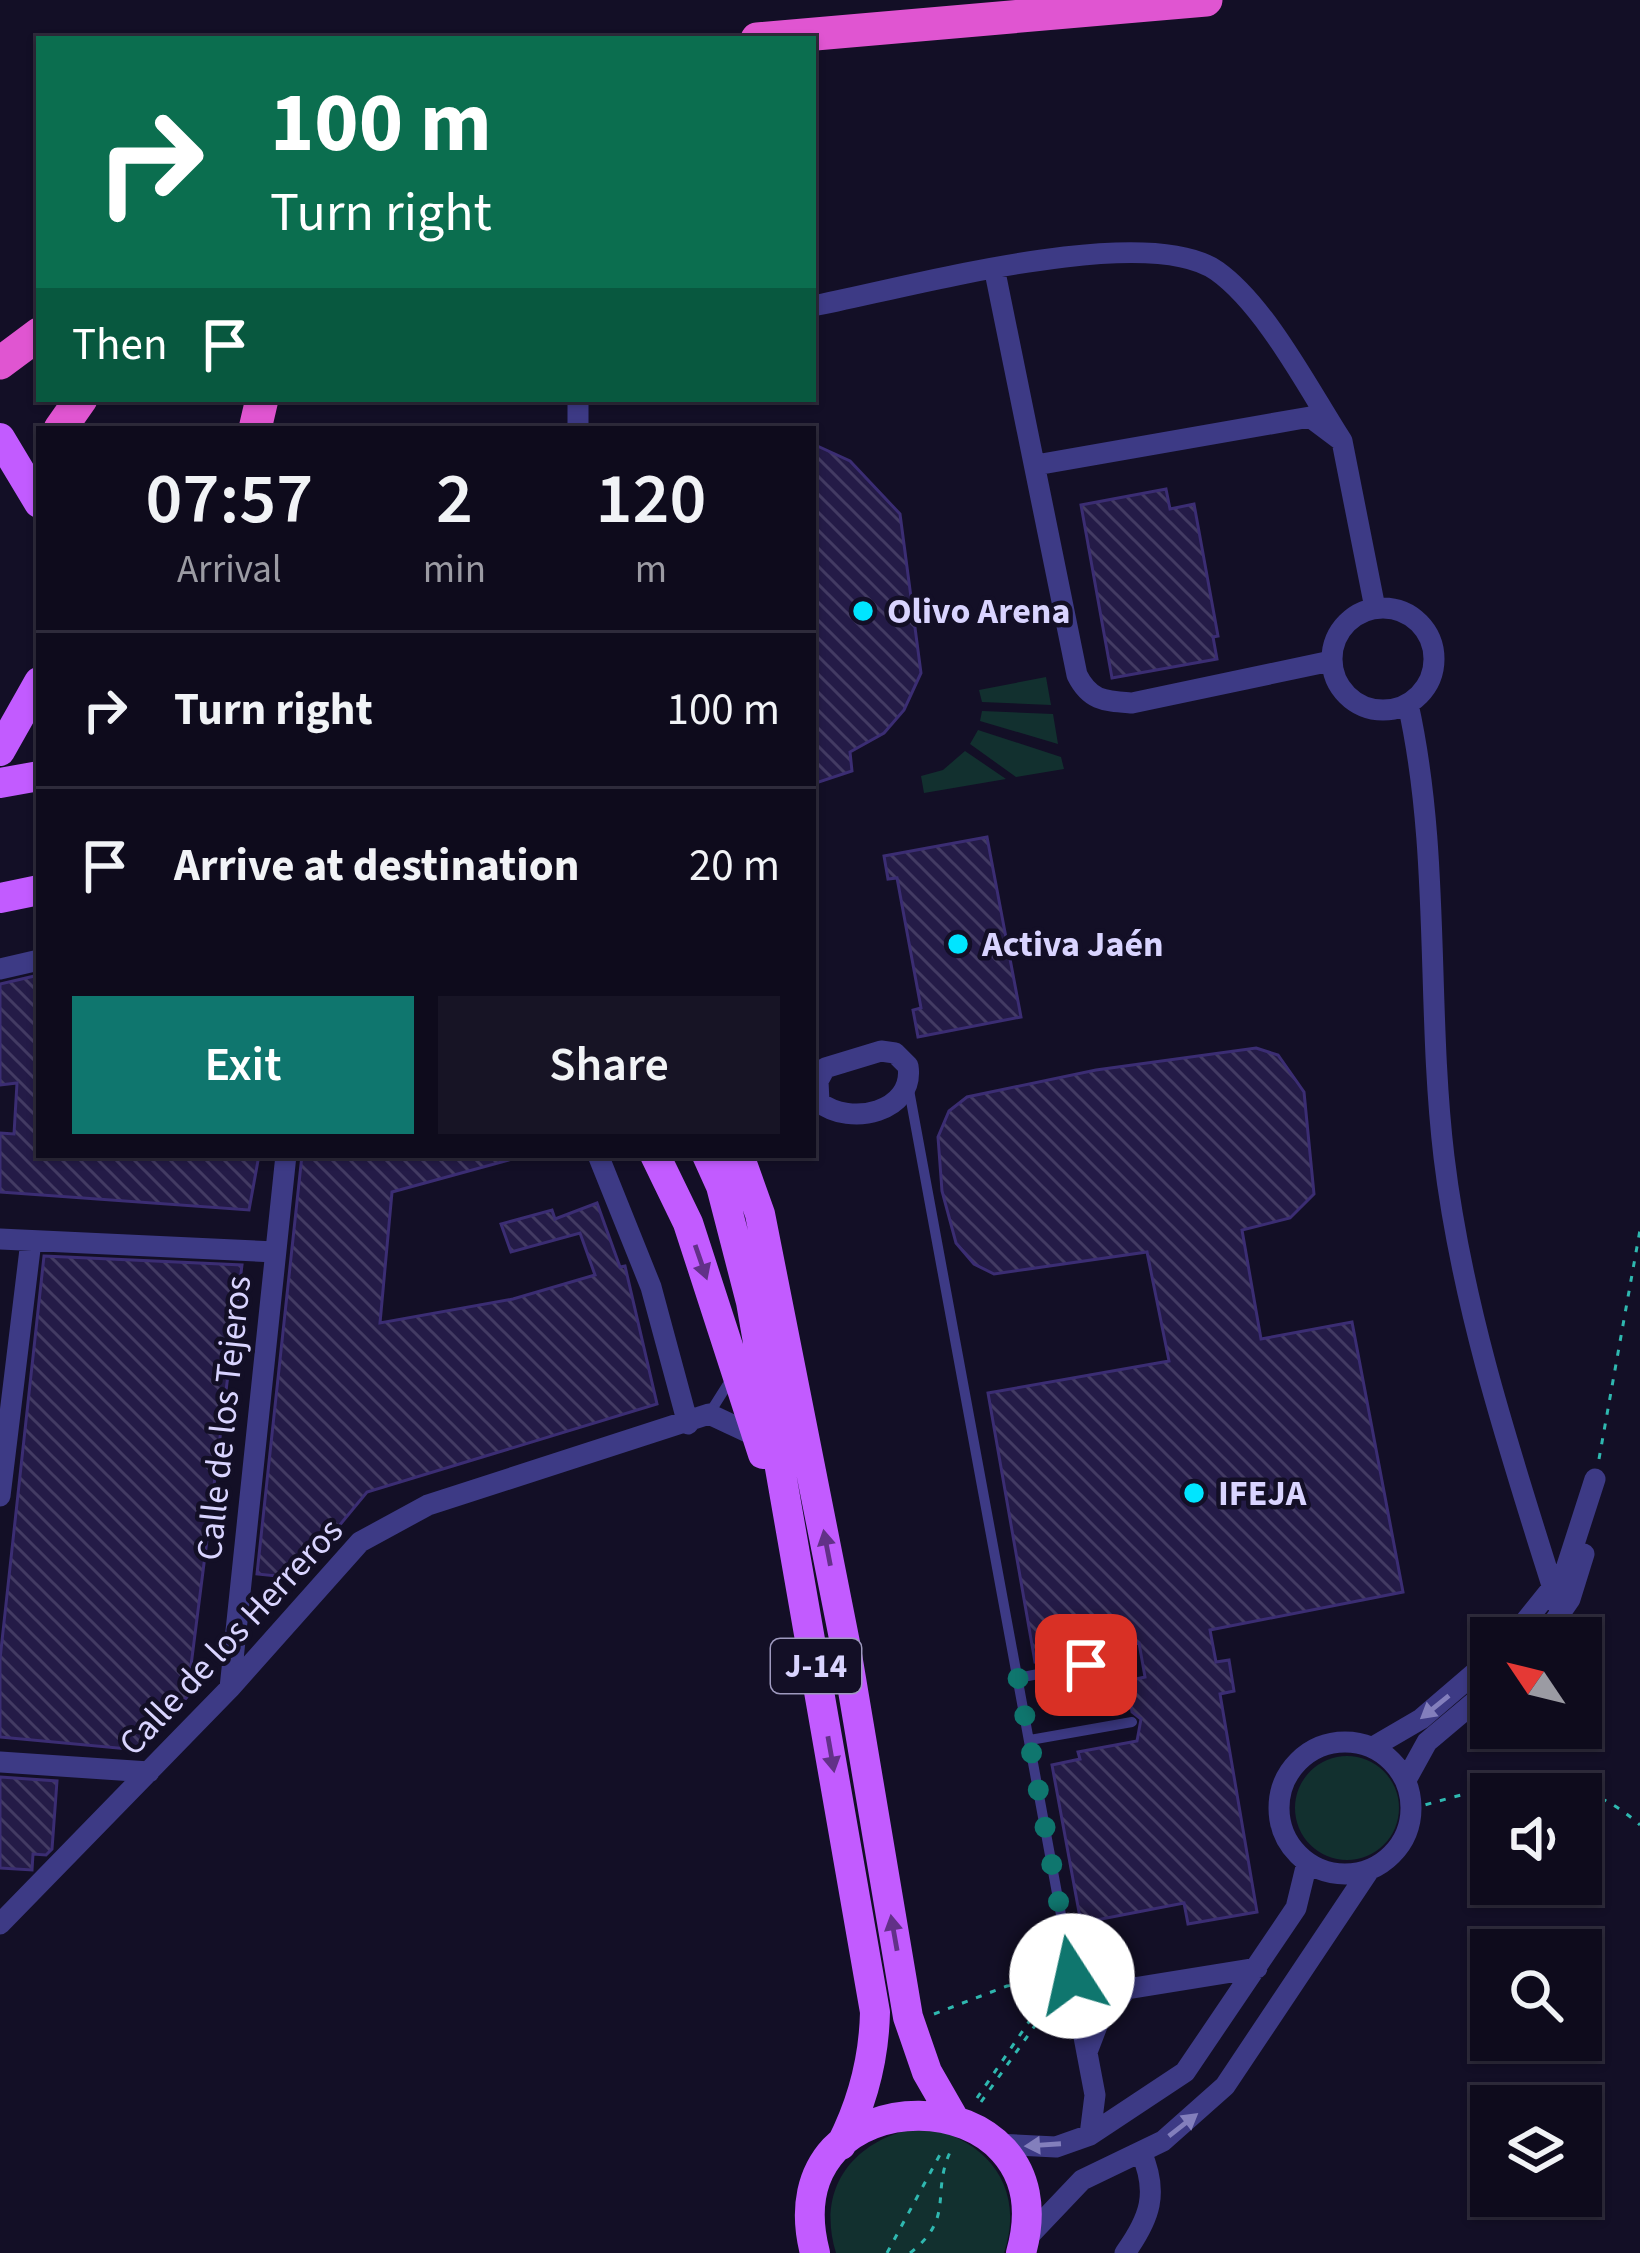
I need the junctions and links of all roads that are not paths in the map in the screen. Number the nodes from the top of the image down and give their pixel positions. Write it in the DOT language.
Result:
graph roads {
  1 [pos="1206,0"];
  2 [pos="872,26"];
  3 [pos="784,36"];
  4 [pos="816,45"];
  5 [pos="995,272"];
  6 [pos="816,305"];
  7 [pos="36,336"];
  8 [pos="0,363"];
  9 [pos="0,438"];
  10 [pos="1342,441"];
  11 [pos="1036,465"];
  12 [pos="36,498"];
  13 [pos="1375,608"];
  14 [pos="1331,661"];
  15 [pos="36,687"];
  16 [pos="1408,704"];
  17 [pos="0,751"];
  18 [pos="36,777"];
  19 [pos="0,784"];
  20 [pos="36,891"];
  21 [pos="0,898"];
  22 [pos="36,960"];
  23 [pos="0,969"];
  24 [pos="816,1071"];
  25 [pos="909,1090"];
  26 [pos="286,1158"];
  27 [pos="599,1158"];
  28 [pos="657,1158"];
  29 [pos="708,1158"];
  30 [pos="740,1158"];
  31 [pos="721,1186"];
  32 [pos="0,1239"];
  33 [pos="31,1241"];
  34 [pos="274,1252"];
  35 [pos="736,1370"];
  36 [pos="709,1414"];
  37 [pos="688,1424"];
  38 [pos="756,1436"];
  39 [pos="0,1496"];
  40 [pos="795,1545"];
  41 [pos="1544,1563"];
  42 [pos="1553,1590"];
  43 [pos="1561,1614"];
  44 [pos="1531,1617"];
  45 [pos="1537,1617"];
  46 [pos="1556,1617"];
  47 [pos="1120,1658"];
  48 [pos="1470,1677"];
  49 [pos="1018,1678"];
  50 [pos="230,1688"];
  51 [pos="1470,1705"];
  52 [pos="1132,1722"];
  53 [pos="1030,1740"];
  54 [pos="1373,1747"];
  55 [pos="0,1762"];
  56 [pos="149,1772"];
  57 [pos="1406,1780"];
  58 [pos="1307,1863"];
  59 [pos="1370,1869"];
  60 [pos="0,1924"];
  61 [pos="1066,1942"];
  62 [pos="1257,1968"];
  63 [pos="1126,1989"];
  64 [pos="1087,2053"];
  65 [pos="964,2119"];
  66 [pos="1090,2135"];
  67 [pos="995,2144"];
  68 [pos="841,2145"];
  69 [pos="1141,2152"];
  70 [pos="1022,2247"];
  71 [pos="814,2253"];
  72 [pos="1125,2253"];
  1 -- 2 [label="highway"];
  2 -- 3 [label="highway"];
  2 -- 4 [label="highway"];
  5 -- 6 [label="street"];
  5 -- 10 [label="street"];
  5 -- 11 [label="street"];
  7 -- 8 [label="highway"];
  9 -- 12 [label="main road"];
  10 -- 11 [label="street"];
  10 -- 13 [label="street"];
  11 -- 14 [label="street"];
  13 -- 14 [label="street"];
  13 -- 16 [label="street"];
  14 -- 16 [label="street"];
  15 -- 17 [label="main road"];
  16 -- 41 [label="street"];
  18 -- 19 [label="main road"];
  20 -- 21 [label="main road"];
  22 -- 23 [label="street"];
  24 -- 25 [label="street"];
  24 -- 25 [label="street"];
  25 -- 49 [label="lane"];
  26 -- 34 [label="street, Calle de los Tejeros"];
  27 -- 37 [label="street"];
  28 -- 35 [label="main road, one-way"];
  29 -- 31 [label="main road, J-14"];
  65 -- 30 [label="main road, J-14, one-way"];
  31 -- 35 [label="lane"];
  31 -- 40 [label="main road, J-14"];
  32 -- 33 [label="street"];
  33 -- 34 [label="street"];
  33 -- 39 [label="street"];
  34 -- 50 [label="street, Calle de los Tejeros"];
  35 -- 36 [label="lane"];
  35 -- 38 [label="main road"];
  36 -- 37 [label="street, Calle de los Herreros"];
  36 -- 38 [label="street"];
  37 -- 50 [label="street, Calle de los Herreros"];
  38 -- 40 [label="main road"];
  40 -- 68 [label="main road, J-14, one-way"];
  41 -- 42 [label="street"];
  41 -- 44 [label="street"];
  42 -- 43 [label="street"];
  42 -- 43 [label="street"];
  42 -- 45 [label="street"];
  43 -- 46 [label="street"];
  47 -- 49 [label="lane"];
  48 -- 54 [label="street, one-way"];
  49 -- 53 [label="lane"];
  50 -- 56 [label="street, Calle de los Herreros"];
  51 -- 57 [label="street"];
  52 -- 53 [label="lane"];
  53 -- 61 [label="lane"];
  54 -- 57 [label="street"];
  54 -- 58 [label="street"];
  55 -- 56 [label="street"];
  56 -- 60 [label="street, Calle de los Herreros"];
  57 -- 59 [label="street"];
  58 -- 59 [label="street"];
  58 -- 62 [label="street"];
  69 -- 59 [label="street, one-way"];
  61 -- 63 [label="street"];
  61 -- 64 [label="street"];
  62 -- 63 [label="street"];
  62 -- 66 [label="street"];
  63 -- 64 [label="street"];
  64 -- 66 [label="street"];
  65 -- 67 [label="main road, J-14"];
  65 -- 68 [label="main road, J-14"];
  66 -- 67 [label="street, one-way"];
  67 -- 70 [label="main road"];
  68 -- 71 [label="main road, J-14"];
  69 -- 70 [label="street"];
  69 -- 72 [label="street"];
}
